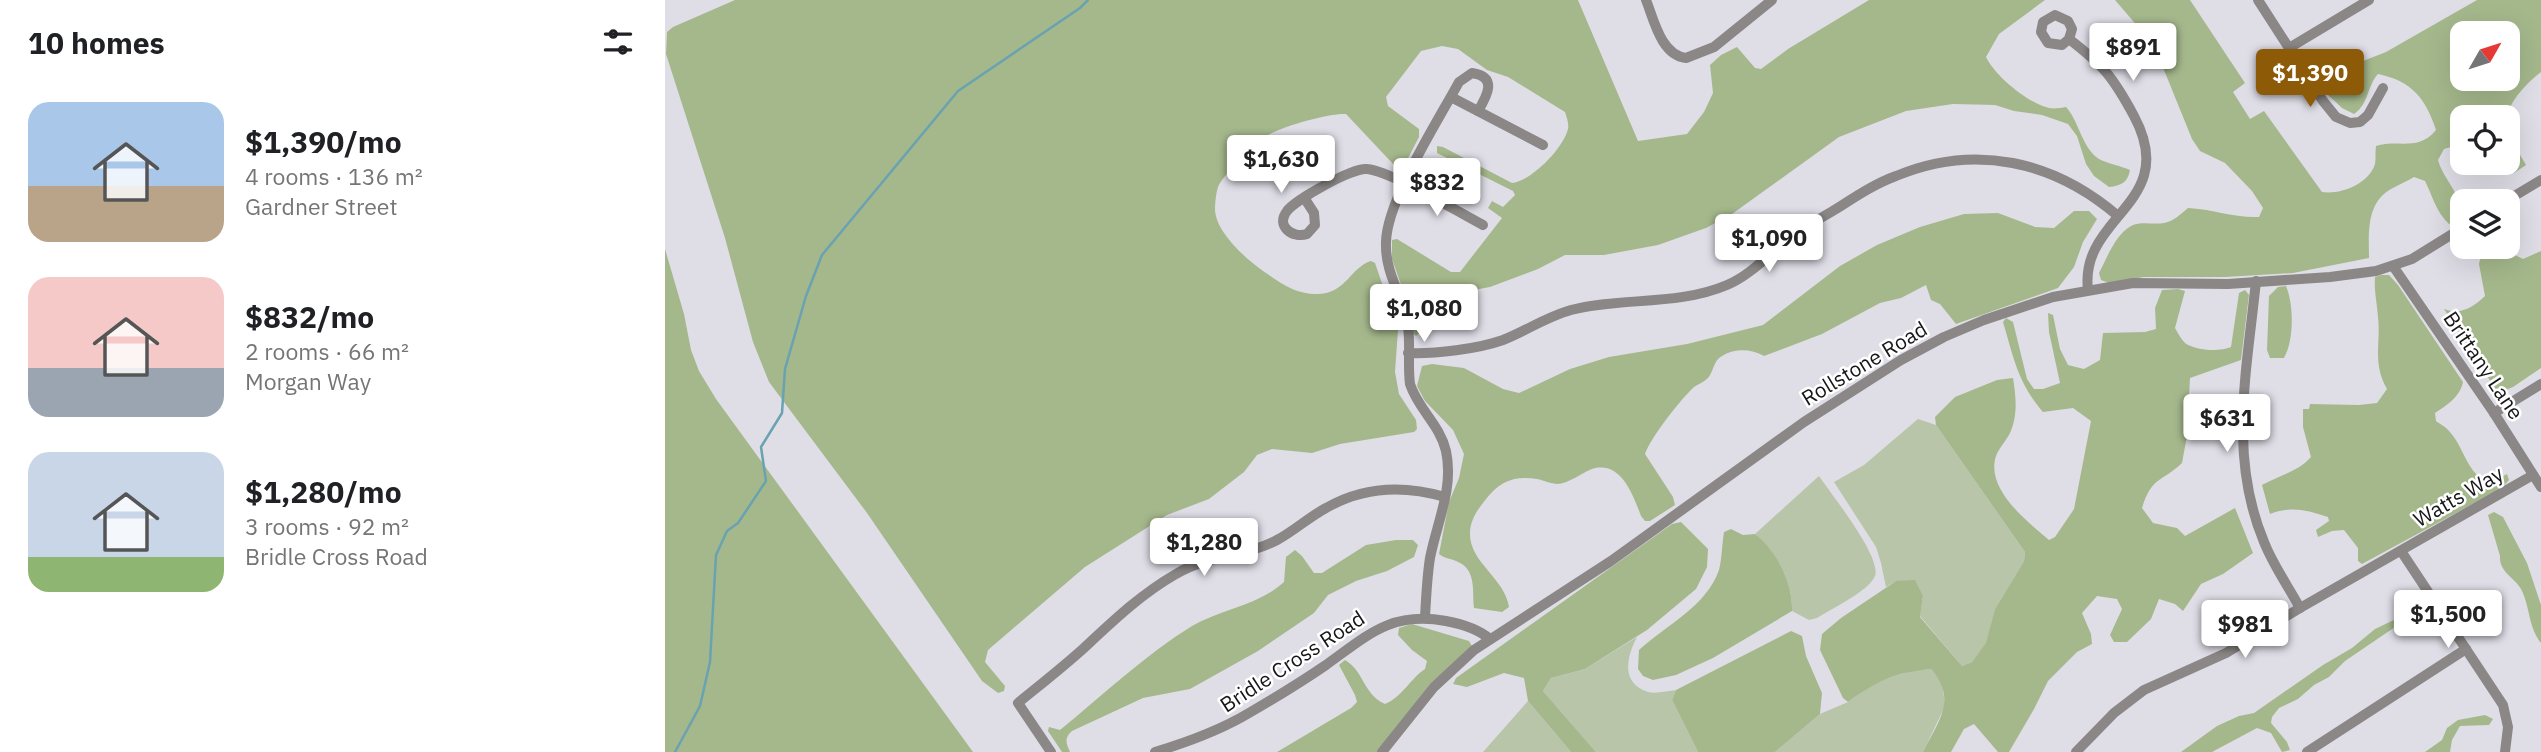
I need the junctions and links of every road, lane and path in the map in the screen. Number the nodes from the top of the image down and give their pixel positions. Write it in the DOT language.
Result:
graph roads {
  1 [pos="1646,0"];
  2 [pos="2258,0"];
  3 [pos="2369,0"];
  4 [pos="1766,2"];
  5 [pos="2069,39"];
  6 [pos="2289,48"];
  7 [pos="2382,88"];
  8 [pos="1451,97"];
  9 [pos="1478,111"];
  10 [pos="1543,145"];
  11 [pos="2541,180"];
  12 [pos="1405,184"];
  13 [pos="2520,193"];
  14 [pos="1305,199"];
  15 [pos="2118,216"];
  16 [pos="1483,225"];
  17 [pos="2450,235"];
  18 [pos="2393,266"];
  19 [pos="2256,281"];
  20 [pos="2088,290"];
  21 [pos="1408,354"];
  22 [pos="2541,384"];
  23 [pos="2494,413"];
  24 [pos="2533,475"];
  25 [pos="2541,487"];
  26 [pos="1445,497"];
  27 [pos="2401,551"];
  28 [pos="2300,608"];
  29 [pos="1425,618"];
  30 [pos="1490,639"];
  31 [pos="2466,649"];
  32 [pos="1051,752"];
  33 [pos="1155,752"];
  34 [pos="1382,752"];
  35 [pos="2076,752"];
  36 [pos="2307,752"];
  37 [pos="2505,752"];
  1 -- 4 [label="street"];
  2 -- 6 [label="street"];
  3 -- 6 [label="street"];
  5 -- 15 [label="street"];
  6 -- 7 [label="street"];
  8 -- 9 [label="street"];
  8 -- 9 [label="street"];
  8 -- 12 [label="street"];
  9 -- 10 [label="street"];
  11 -- 13 [label="street"];
  12 -- 14 [label="street"];
  12 -- 16 [label="street"];
  12 -- 21 [label="street"];
  15 -- 20 [label="street"];
  15 -- 21 [label="street"];
  17 -- 18 [label="street, Rollstone Road"];
  18 -- 19 [label="street, Rollstone Road"];
  18 -- 23 [label="street, Brittany Lane"];
  19 -- 20 [label="street, Rollstone Road"];
  19 -- 28 [label="street"];
  20 -- 30 [label="street, Rollstone Road"];
  21 -- 26 [label="street"];
  22 -- 23 [label="street"];
  23 -- 24 [label="street, Brittany Lane"];
  24 -- 25 [label="street, Brittany Lane"];
  24 -- 27 [label="street, Watts Way"];
  26 -- 29 [label="street"];
  26 -- 32 [label="street"];
  27 -- 28 [label="street, Watts Way"];
  27 -- 31 [label="street"];
  28 -- 35 [label="street, Watts Way"];
  29 -- 30 [label="street, Bridle Cross Road"];
  29 -- 33 [label="street, Bridle Cross Road"];
  30 -- 34 [label="street, Rollstone Road"];
  31 -- 36 [label="street"];
  31 -- 37 [label="street"];
}
